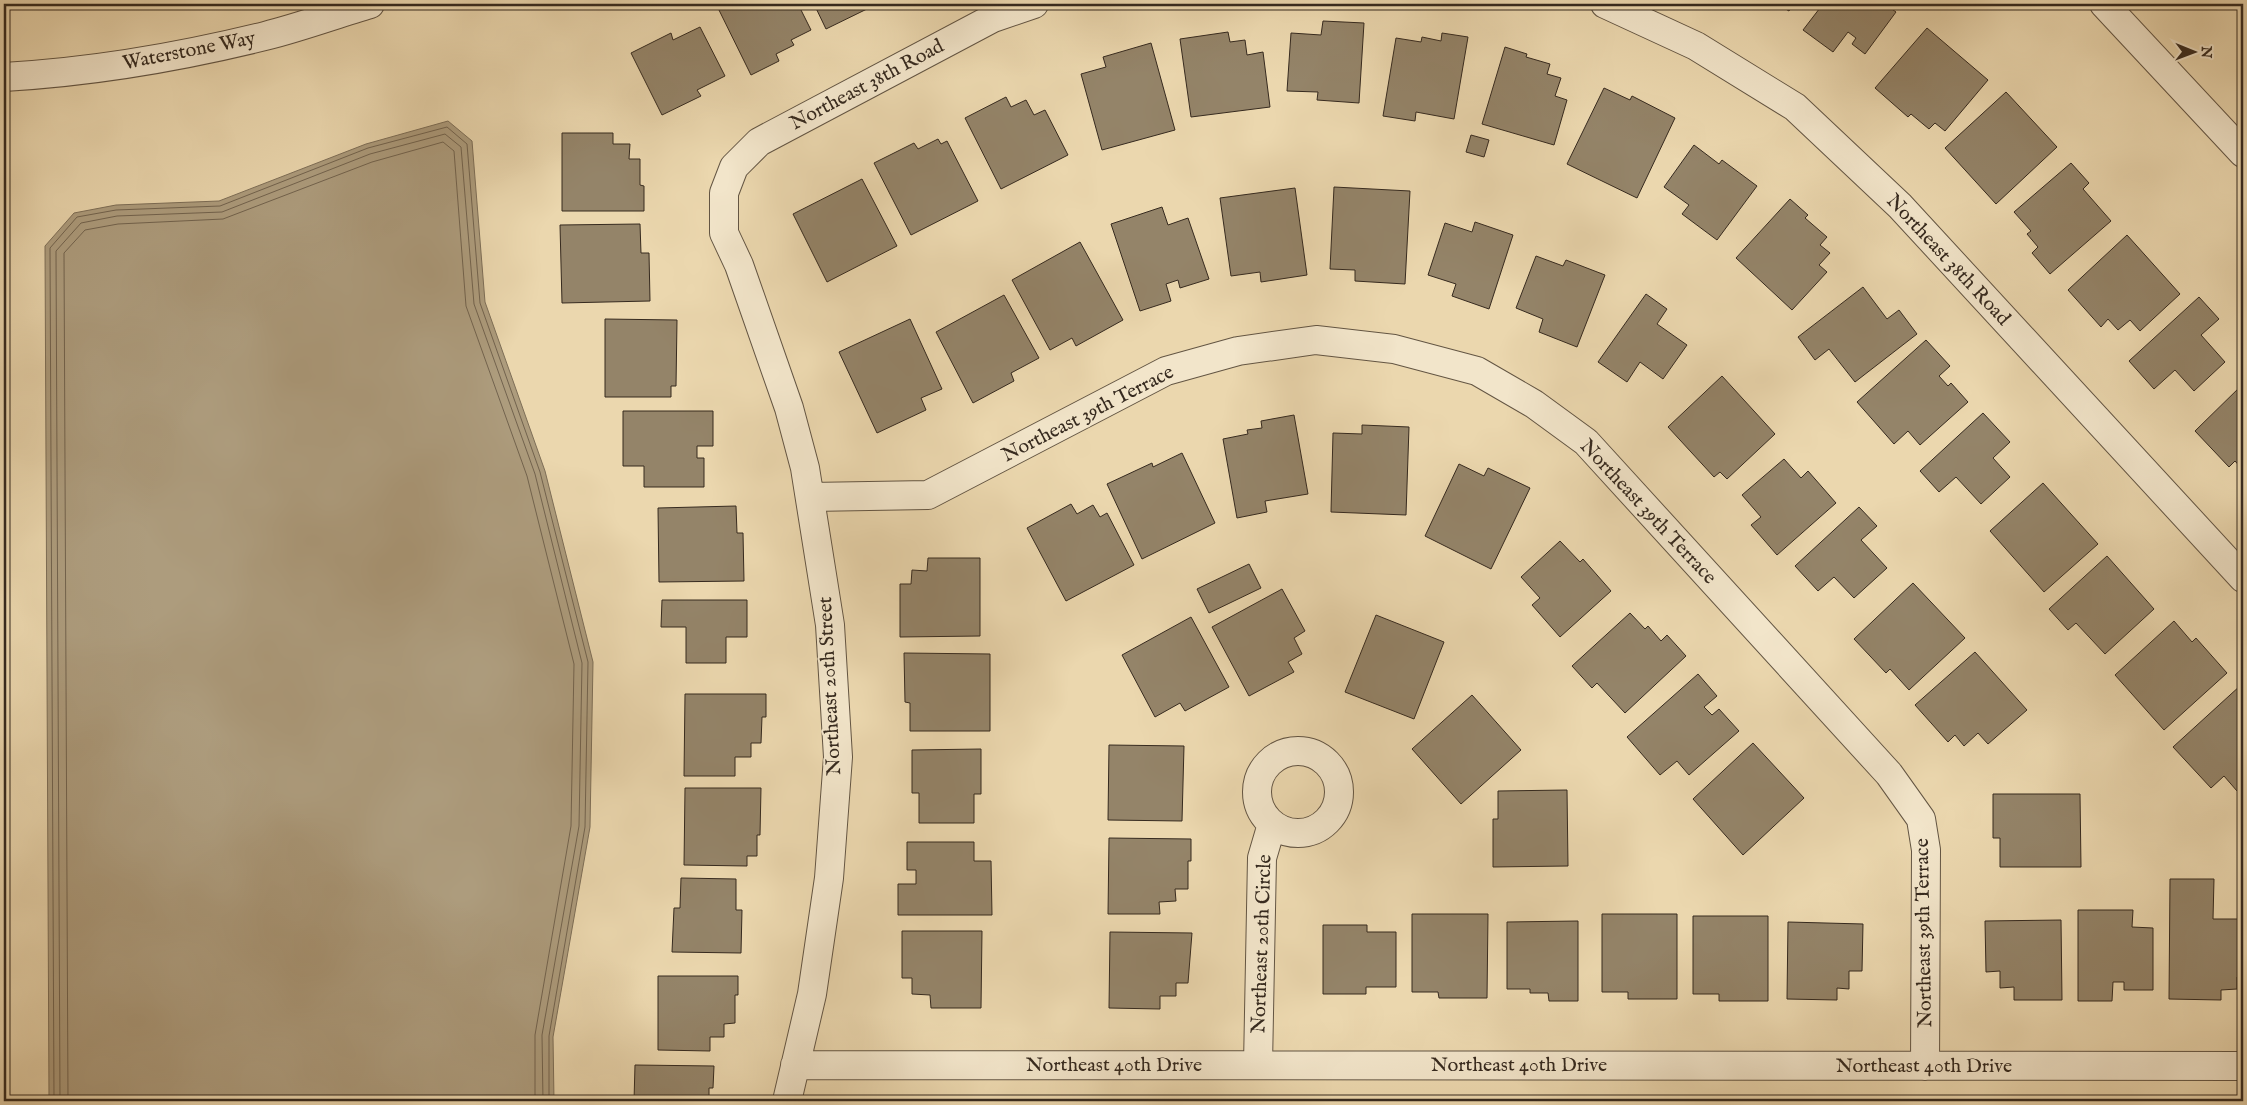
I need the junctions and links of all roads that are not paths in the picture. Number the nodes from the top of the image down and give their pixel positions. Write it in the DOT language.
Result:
graph roads {
  1 [pos="370,4"];
  2 [pos="1034,4"];
  3 [pos="1605,4"];
  4 [pos="2104,4"];
  5 [pos="4,77"];
  6 [pos="2243,153"];
  7 [pos="724,192"];
  8 [pos="810,497"];
  9 [pos="2243,578"];
  10 [pos="1272,824"];
  11 [pos="795,1065"];
  12 [pos="1258,1065"];
  13 [pos="1926,1066"];
  14 [pos="2243,1066"];
  15 [pos="787,1101"];
  1 -- 5 [label="street, Waterstone Way"];
  2 -- 7 [label="street, Northeast 38th Road"];
  3 -- 9 [label="street, Northeast 38th Road"];
  4 -- 6 [label="street"];
  7 -- 8 [label="street, Northeast 20th Street"];
  8 -- 11 [label="street, Northeast 20th Street"];
  8 -- 13 [label="street, Northeast 39th Terrace"];
  10 -- 12 [label="street, Northeast 20th Circle"];
  11 -- 12 [label="street, Northeast 40th Drive"];
  11 -- 15 [label="street, Northeast 20th Street"];
  12 -- 13 [label="street, Northeast 40th Drive"];
  13 -- 14 [label="street, Northeast 40th Drive"];
}
